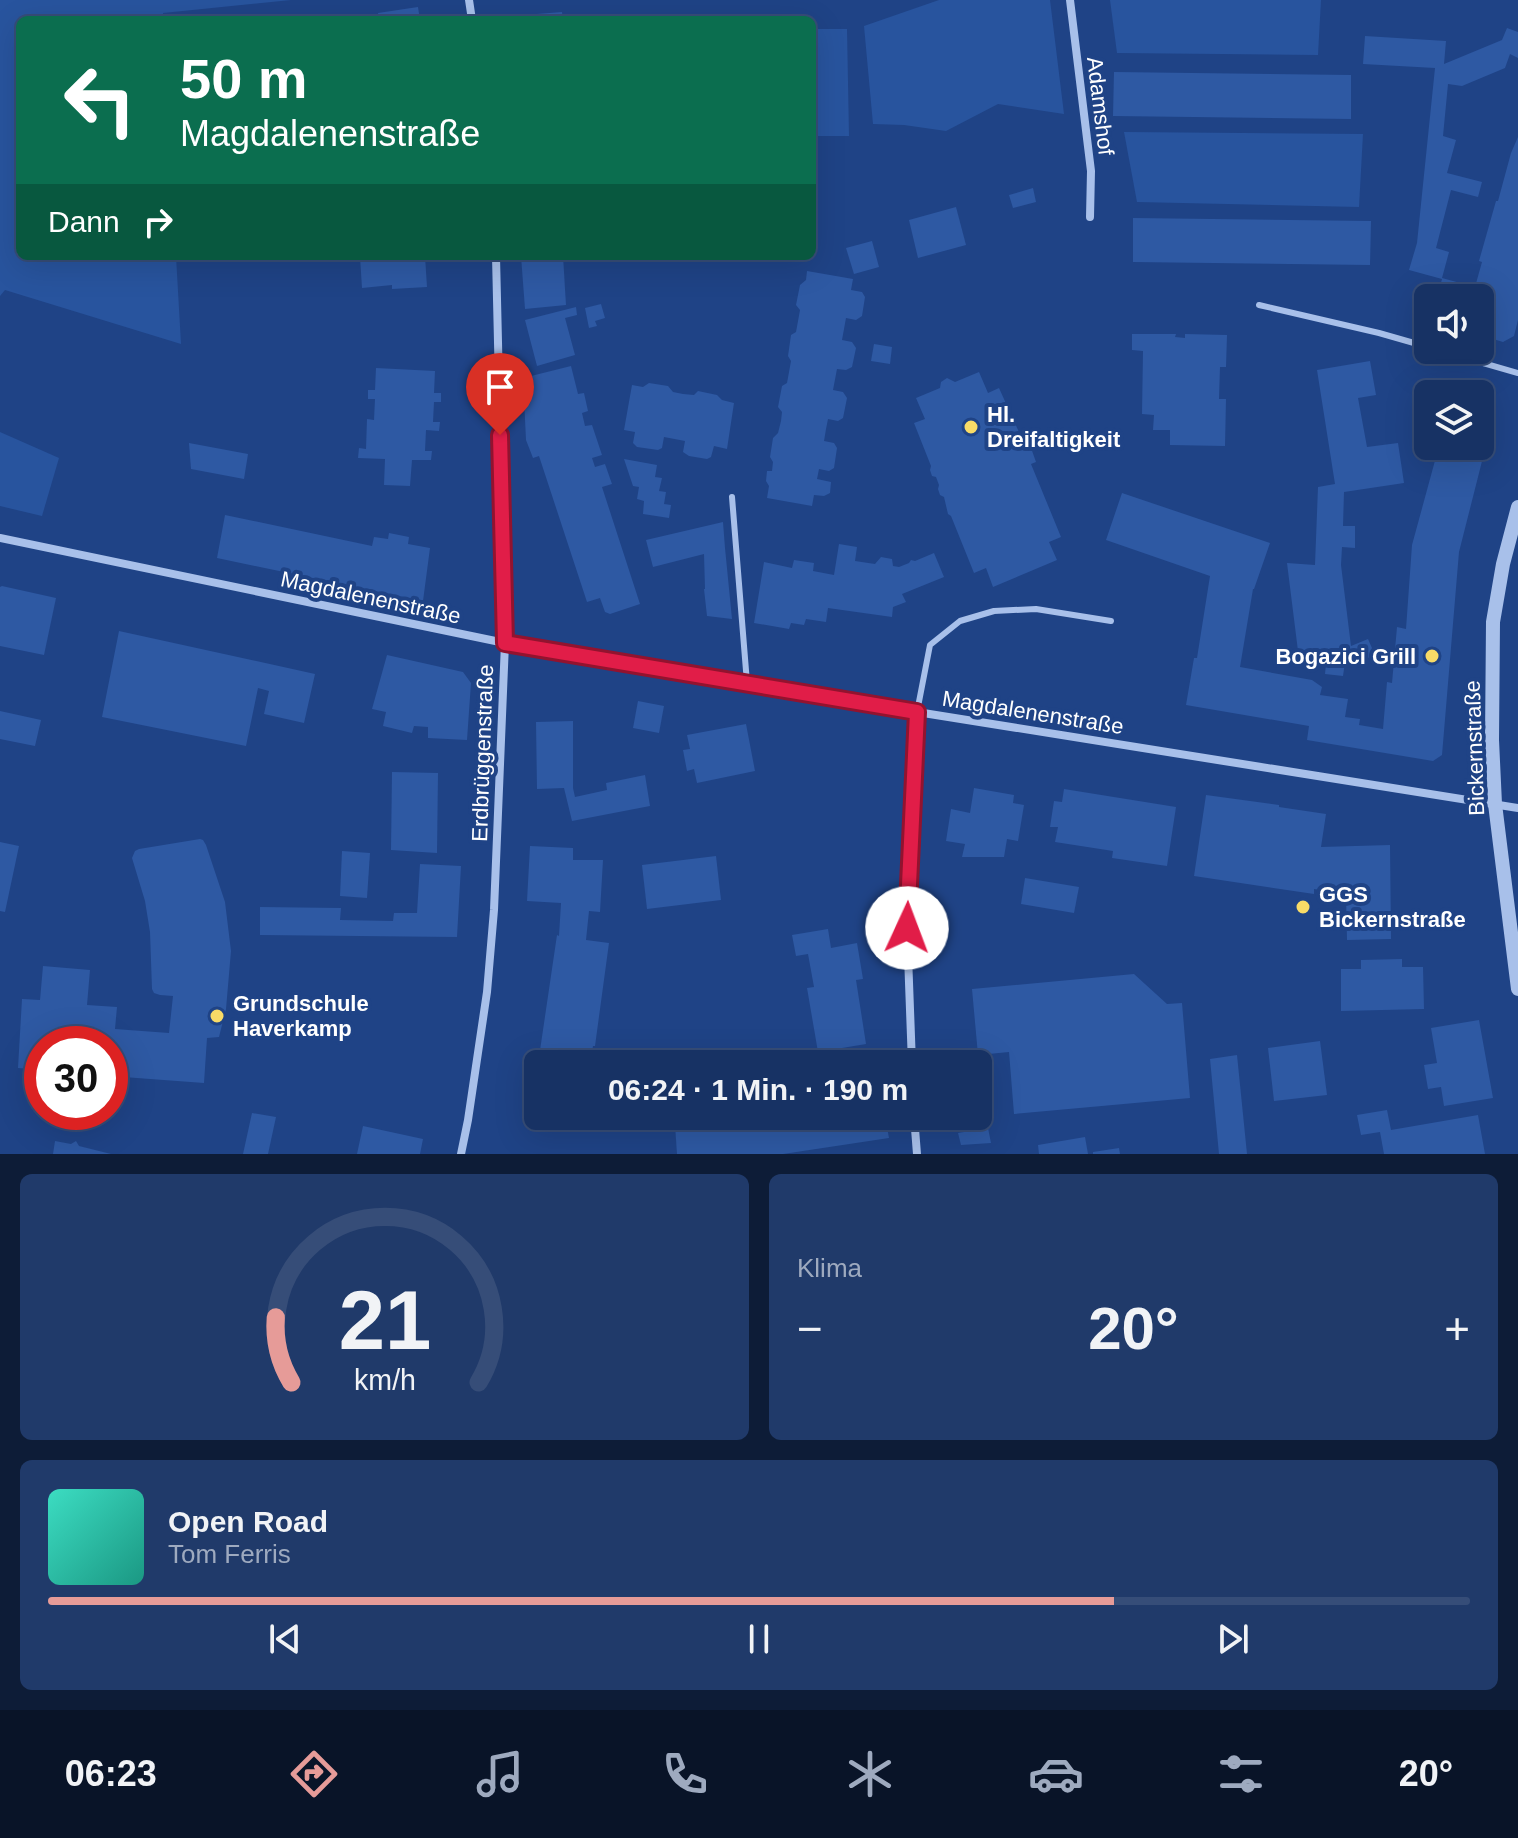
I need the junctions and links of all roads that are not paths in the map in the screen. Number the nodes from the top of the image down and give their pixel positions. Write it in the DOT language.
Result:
graph roads {
  1 [pos="1070,0"];
  2 [pos="1090,217"];
  3 [pos="496,260"];
  4 [pos="1259,305"];
  5 [pos="1414,343"];
  6 [pos="1487,364"];
  7 [pos="1518,373"];
  8 [pos="732,497"];
  9 [pos="1518,507"];
  10 [pos="0,538"];
  11 [pos="1111,621"];
  12 [pos="505,643"];
  13 [pos="747,683"];
  14 [pos="917,712"];
  15 [pos="1495,804"];
  16 [pos="1518,808"];
  17 [pos="1518,989"];
  18 [pos="911,1050"];
  19 [pos="915,1130"];
  20 [pos="461,1154"];
  21 [pos="917,1154"];
  1 -- 2 [label="street, Adamshof"];
  3 -- 12 [label="street, Erdbrüggenstraße"];
  4 -- 5 [label="lane"];
  6 -- 7 [label="lane"];
  8 -- 13 [label="lane"];
  9 -- 15 [label="street, Bickernstraße"];
  10 -- 12 [label="street, Magdalenenstraße"];
  11 -- 14 [label="lane"];
  12 -- 13 [label="street, Magdalenenstraße"];
  12 -- 20 [label="street, Erdbrüggenstraße"];
  13 -- 14 [label="street, Magdalenenstraße"];
  14 -- 15 [label="street, Magdalenenstraße"];
  14 -- 18 [label="street"];
  15 -- 16 [label="street, Magdalenenstraße"];
  15 -- 17 [label="street, Bickernstraße"];
  19 -- 21 [label="street"];
}
